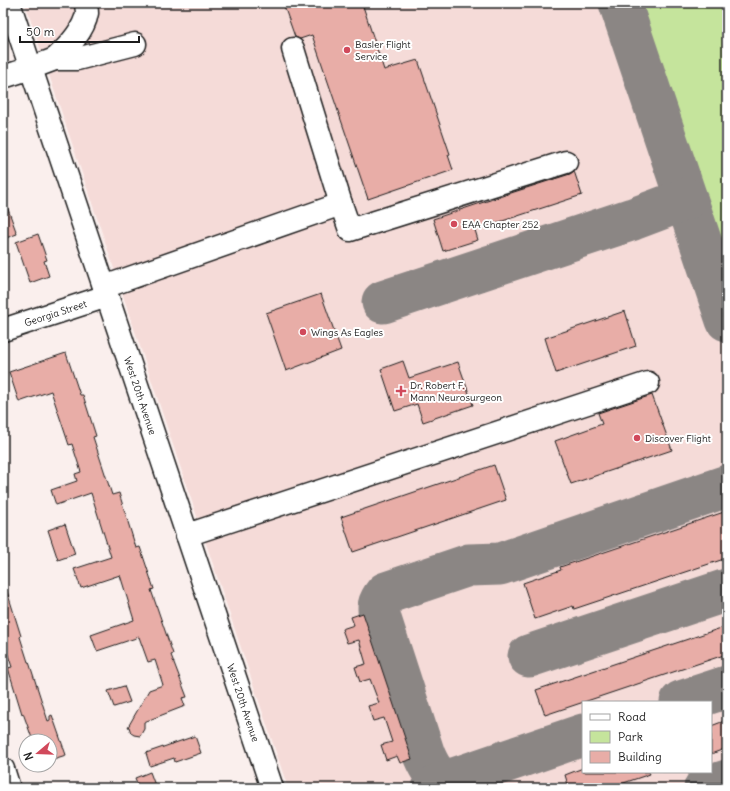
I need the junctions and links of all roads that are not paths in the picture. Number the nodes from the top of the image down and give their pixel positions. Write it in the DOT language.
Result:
graph roads {
  1 [pos="8,3"];
  2 [pos="86,3"];
  3 [pos="135,44"];
  4 [pos="293,49"];
  5 [pos="55,59"];
  6 [pos="31,68"];
  7 [pos="3,77"];
  8 [pos="566,162"];
  9 [pos="341,204"];
  10 [pos="105,291"];
  11 [pos="3,330"];
  12 [pos="648,383"];
  13 [pos="187,535"];
  14 [pos="3,769"];
  15 [pos="9,788"];
  16 [pos="272,788"];
  1 -- 6 [label="main road, West 20th Avenue"];
  2 -- 5 [label="main road"];
  3 -- 5 [label="main road"];
  4 -- 9 [label="main road"];
  5 -- 6 [label="main road"];
  6 -- 7 [label="main road"];
  6 -- 10 [label="main road, West 20th Avenue"];
  8 -- 9 [label="main road"];
  9 -- 10 [label="main road, Georgia Street"];
  10 -- 11 [label="main road, Georgia Street"];
  10 -- 13 [label="main road, West 20th Avenue"];
  12 -- 13 [label="main road"];
  13 -- 16 [label="main road, West 20th Avenue"];
  14 -- 15 [label="main road"];
}
